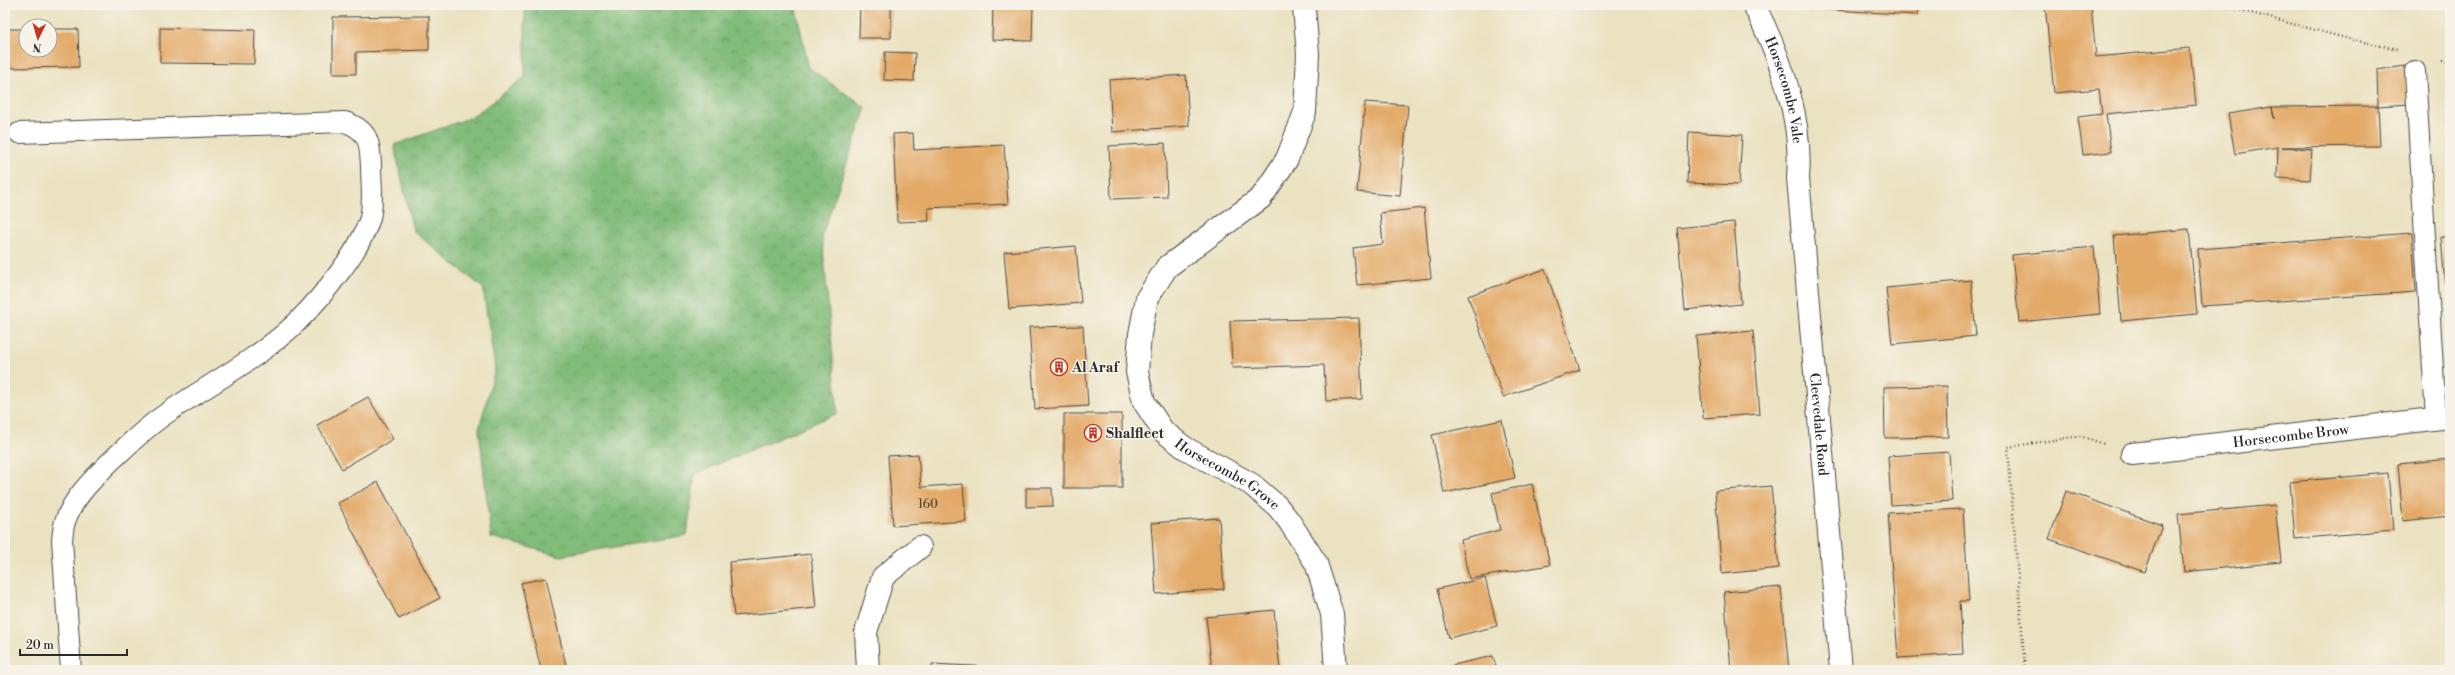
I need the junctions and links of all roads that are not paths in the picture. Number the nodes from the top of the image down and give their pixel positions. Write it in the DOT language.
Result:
graph roads {
  1 [pos="1754,5"];
  2 [pos="1304,7"];
  3 [pos="2415,71"];
  4 [pos="19,133"];
  5 [pos="1798,178"];
  6 [pos="2443,418"];
  7 [pos="2132,454"];
  8 [pos="920,547"];
  9 [pos="71,670"];
  10 [pos="868,670"];
  11 [pos="1336,670"];
  12 [pos="1841,670"];
  1 -- 5 [label="street, Horsecombe Vale"];
  2 -- 11 [label="street, Horsecombe Grove"];
  3 -- 6 [label="lane"];
  4 -- 9 [label="lane"];
  5 -- 12 [label="street, Cleevedale Road"];
  6 -- 7 [label="street, Horsecombe Brow"];
  8 -- 10 [label="street"];
}
